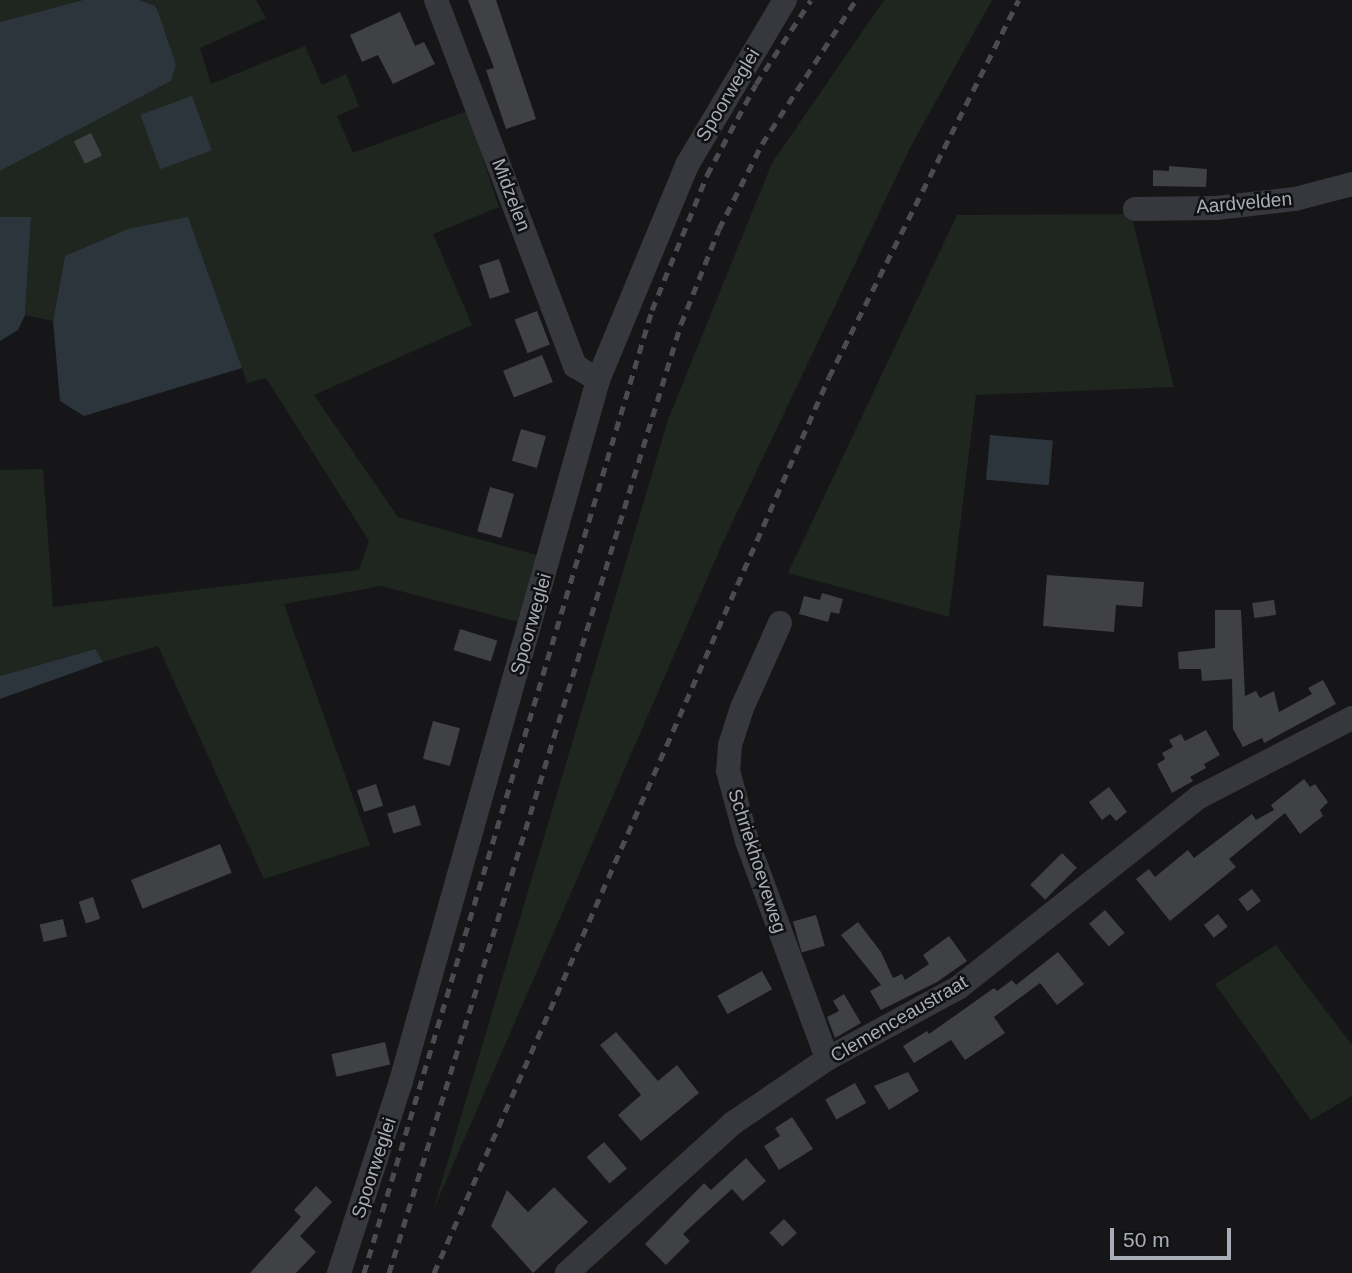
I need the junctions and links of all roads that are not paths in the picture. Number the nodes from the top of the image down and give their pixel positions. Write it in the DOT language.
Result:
graph roads {
  1 [pos="436,0"];
  2 [pos="785,0"];
  3 [pos="1352,184"];
  4 [pos="1135,209"];
  5 [pos="598,380"];
  6 [pos="780,623"];
  7 [pos="1352,718"];
  8 [pos="827,1059"];
  9 [pos="339,1273"];
  10 [pos="567,1273"];
  1 -- 5 [label="street, Midzelen"];
  2 -- 5 [label="street, Spoorweglei"];
  3 -- 4 [label="street, Aardvelden"];
  5 -- 9 [label="street, Spoorweglei"];
  6 -- 8 [label="street, Schriekhoeveweg"];
  7 -- 8 [label="street, Clemenceaustraat"];
  8 -- 10 [label="street, Clemenceaustraat"];
}
